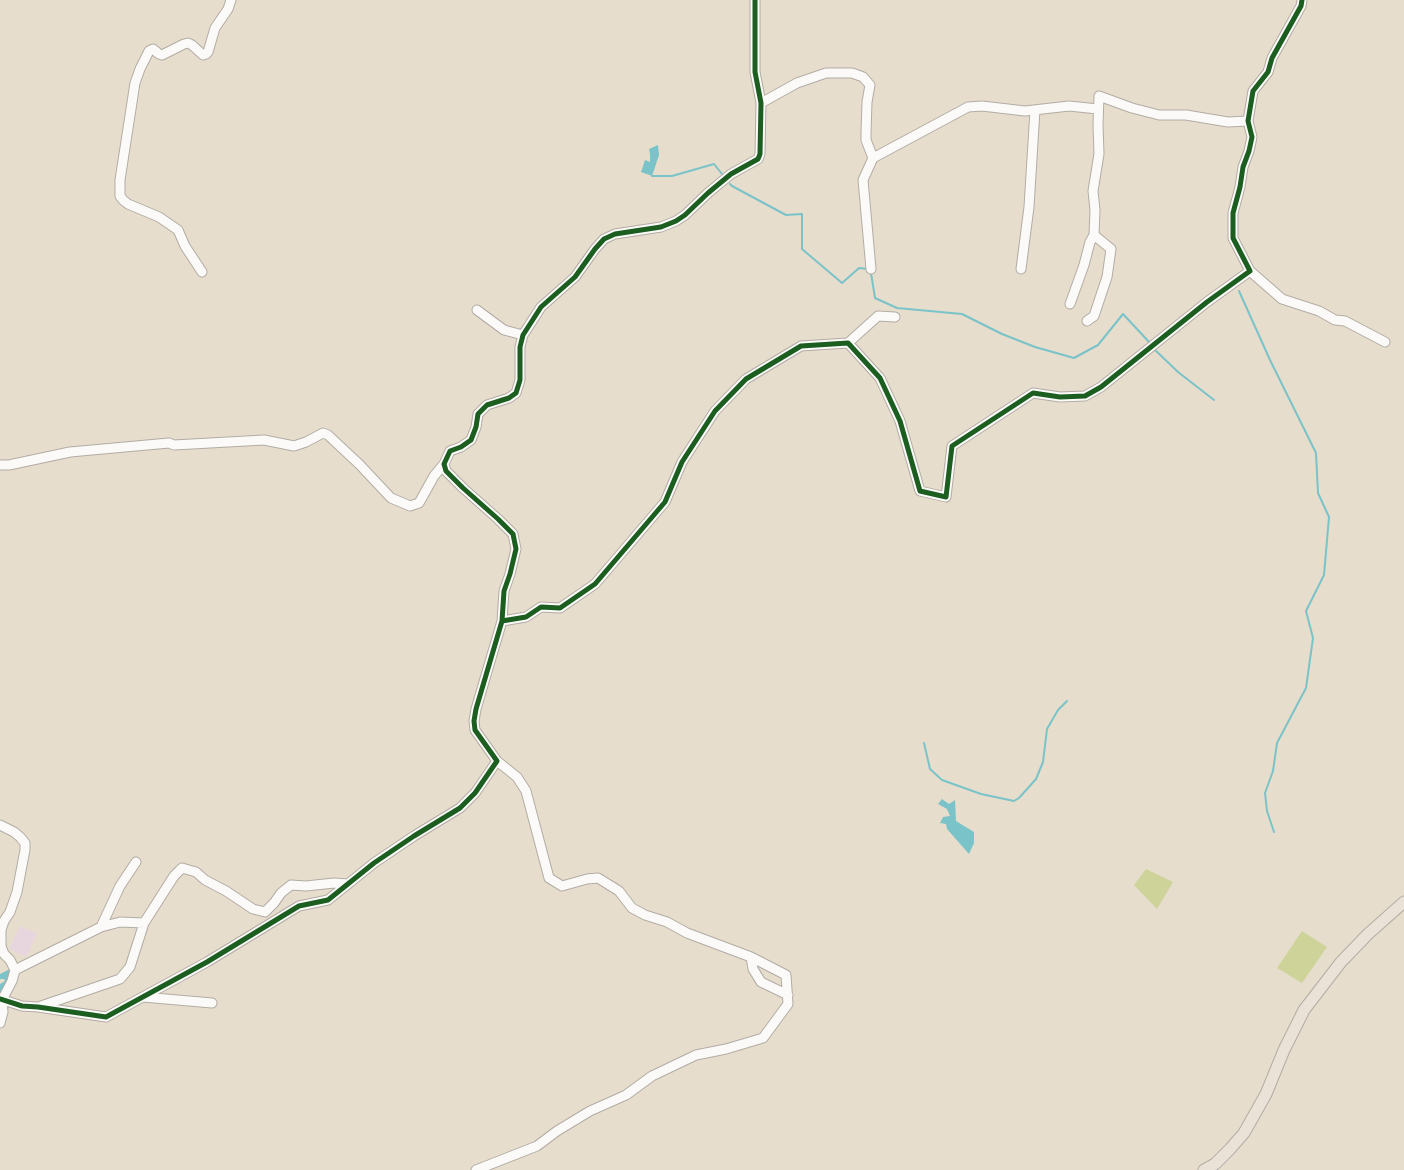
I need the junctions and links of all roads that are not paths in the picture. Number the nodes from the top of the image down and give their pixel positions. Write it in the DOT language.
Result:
graph roads {
  1 [pos="231,0"];
  2 [pos="756,0"];
  3 [pos="1302,0"];
  4 [pos="761,103"];
  5 [pos="1098,109"];
  6 [pos="1035,110"];
  7 [pos="1248,121"];
  8 [pos="873,158"];
  9 [pos="1094,235"];
  10 [pos="871,269"];
  11 [pos="1021,269"];
  12 [pos="1250,271"];
  13 [pos="202,272"];
  14 [pos="1070,304"];
  15 [pos="477,310"];
  16 [pos="895,317"];
  17 [pos="1087,321"];
  18 [pos="523,335"];
  19 [pos="1385,342"];
  20 [pos="848,343"];
  21 [pos="444,464"];
  22 [pos="0,465"];
  23 [pos="502,621"];
  24 [pos="497,761"];
  25 [pos="0,825"];
  26 [pos="136,862"];
  27 [pos="348,884"];
  28 [pos="1404,902"];
  29 [pos="144,924"];
  30 [pos="101,927"];
  31 [pos="751,957"];
  32 [pos="15,970"];
  33 [pos="788,996"];
  34 [pos="143,997"];
  35 [pos="1,999"];
  36 [pos="212,1003"];
  37 [pos="38,1007"];
  38 [pos="0,1022"];
  39 [pos="476,1170"];
  40 [pos="1204,1170"];
  1 -- 13 [label="street"];
  2 -- 4 [label="street"];
  3 -- 7 [label="street"];
  4 -- 8 [label="street"];
  4 -- 18 [label="street"];
  5 -- 6 [label="street"];
  5 -- 7 [label="street"];
  5 -- 9 [label="street"];
  6 -- 8 [label="street"];
  6 -- 11 [label="street"];
  7 -- 12 [label="street"];
  8 -- 10 [label="street"];
  9 -- 14 [label="street"];
  9 -- 17 [label="street"];
  12 -- 19 [label="street"];
  12 -- 20 [label="street"];
  15 -- 18 [label="street"];
  16 -- 20 [label="street"];
  18 -- 21 [label="street"];
  20 -- 23 [label="street"];
  21 -- 22 [label="street"];
  21 -- 23 [label="street"];
  23 -- 24 [label="street"];
  24 -- 27 [label="street"];
  24 -- 31 [label="street"];
  25 -- 32 [label="street"];
  26 -- 30 [label="street"];
  27 -- 29 [label="street"];
  27 -- 34 [label="street"];
  28 -- 40 [label="main road"];
  29 -- 30 [label="street"];
  29 -- 37 [label="street"];
  30 -- 32 [label="street"];
  31 -- 33 [label="street"];
  31 -- 33 [label="street"];
  32 -- 35 [label="street"];
  33 -- 39 [label="street"];
  34 -- 36 [label="street"];
  34 -- 37 [label="street"];
  35 -- 37 [label="street"];
  35 -- 38 [label="street"];
}
